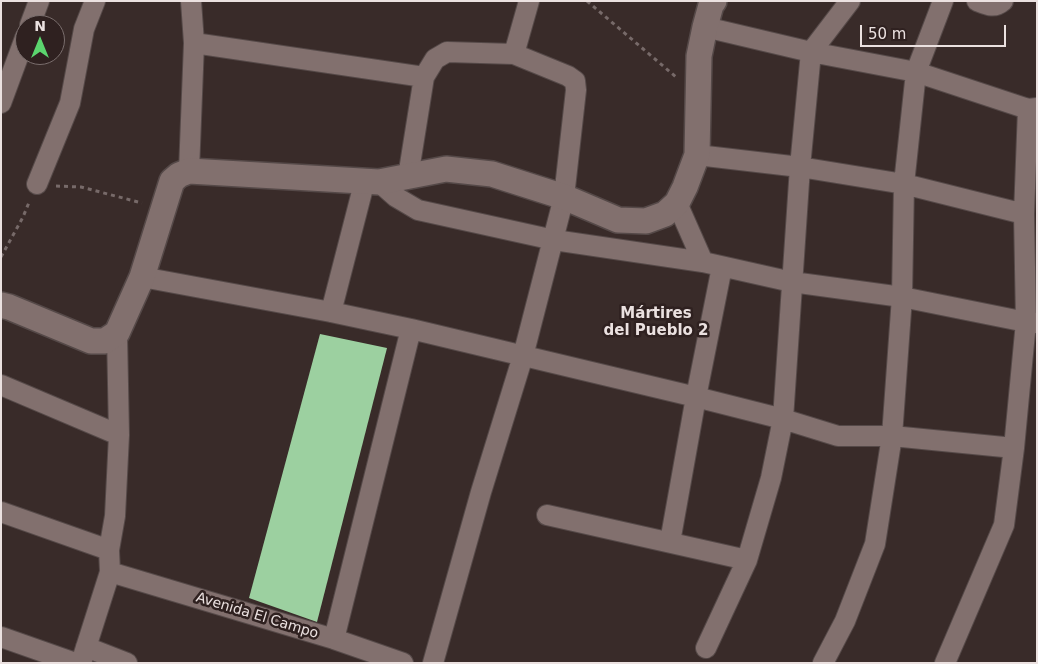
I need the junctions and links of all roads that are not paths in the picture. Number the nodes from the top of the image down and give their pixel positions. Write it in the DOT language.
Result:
graph roads {
  1 [pos="39,1"];
  2 [pos="95,1"];
  3 [pos="191,1"];
  4 [pos="529,1"];
  5 [pos="714,1"];
  6 [pos="850,1"];
  7 [pos="943,1"];
  8 [pos="977,1"];
  9 [pos="1003,1"];
  10 [pos="34,15"];
  11 [pos="706,27"];
  12 [pos="194,43"];
  13 [pos="811,52"];
  14 [pos="514,54"];
  15 [pos="15,65"];
  16 [pos="916,72"];
  17 [pos="424,77"];
  18 [pos="1,103"];
  19 [pos="1032,109"];
  20 [pos="697,155"];
  21 [pos="800,167"];
  22 [pos="189,171"];
  23 [pos="408,176"];
  24 [pos="372,181"];
  25 [pos="37,184"];
  26 [pos="904,184"];
  27 [pos="564,198"];
  28 [pos="678,203"];
  29 [pos="1024,214"];
  30 [pos="554,240"];
  31 [pos="713,264"];
  32 [pos="142,278"];
  33 [pos="792,282"];
  34 [pos="902,298"];
  35 [pos="1,305"];
  36 [pos="331,312"];
  37 [pos="1031,322"];
  38 [pos="411,329"];
  39 [pos="118,333"];
  40 [pos="523,356"];
  41 [pos="1,386"];
  42 [pos="696,397"];
  43 [pos="783,419"];
  44 [pos="119,435"];
  45 [pos="892,436"];
  46 [pos="1014,448"];
  47 [pos="1,512"];
  48 [pos="547,515"];
  49 [pos="670,542"];
  50 [pos="109,550"];
  51 [pos="747,560"];
  52 [pos="110,572"];
  53 [pos="1,637"];
  54 [pos="334,639"];
  55 [pos="706,648"];
  56 [pos="81,657"];
  57 [pos="127,663"];
  58 [pos="403,663"];
  59 [pos="434,663"];
  60 [pos="823,663"];
  61 [pos="945,663"];
  1 -- 10 [label="street"];
  2 -- 25 [label="street"];
  3 -- 12 [label="street"];
  4 -- 14 [label="street"];
  5 -- 11 [label="street"];
  6 -- 13 [label="street"];
  7 -- 16 [label="street"];
  8 -- 9 [label="street"];
  11 -- 13 [label="street"];
  11 -- 20 [label="street"];
  12 -- 17 [label="street"];
  12 -- 22 [label="street"];
  13 -- 16 [label="street"];
  13 -- 21 [label="street"];
  14 -- 17 [label="street"];
  14 -- 27 [label="street"];
  15 -- 18 [label="street"];
  16 -- 19 [label="street"];
  16 -- 26 [label="street"];
  17 -- 23 [label="street"];
  19 -- 29 [label="street"];
  20 -- 21 [label="street"];
  20 -- 28 [label="street"];
  21 -- 26 [label="street"];
  21 -- 33 [label="street"];
  22 -- 24 [label="street"];
  22 -- 32 [label="street"];
  23 -- 24 [label="street"];
  23 -- 27 [label="street"];
  24 -- 30 [label="street"];
  24 -- 36 [label="street"];
  26 -- 29 [label="street"];
  26 -- 34 [label="street"];
  27 -- 28 [label="street"];
  27 -- 30 [label="street"];
  28 -- 31 [label="street"];
  29 -- 37 [label="street"];
  30 -- 31 [label="street"];
  30 -- 40 [label="street"];
  31 -- 33 [label="street"];
  31 -- 42 [label="street"];
  32 -- 36 [label="street"];
  32 -- 39 [label="street"];
  33 -- 34 [label="street"];
  33 -- 43 [label="street"];
  34 -- 37 [label="street"];
  34 -- 45 [label="street"];
  35 -- 39 [label="street"];
  36 -- 38 [label="street"];
  37 -- 46 [label="street"];
  38 -- 40 [label="street"];
  38 -- 54 [label="street"];
  39 -- 44 [label="street"];
  40 -- 42 [label="street"];
  40 -- 59 [label="street"];
  41 -- 44 [label="street"];
  42 -- 43 [label="street"];
  42 -- 49 [label="street"];
  43 -- 45 [label="street"];
  43 -- 51 [label="street"];
  44 -- 50 [label="street"];
  45 -- 46 [label="street"];
  45 -- 60 [label="street"];
  46 -- 61 [label="street"];
  47 -- 50 [label="street"];
  48 -- 49 [label="street"];
  49 -- 51 [label="street"];
  50 -- 52 [label="street"];
  51 -- 55 [label="street"];
  52 -- 54 [label="street, Avenida El Campo"];
  52 -- 56 [label="street"];
  53 -- 56 [label="street"];
  54 -- 58 [label="street, Avenida El Campo"];
  56 -- 57 [label="street"];
}
